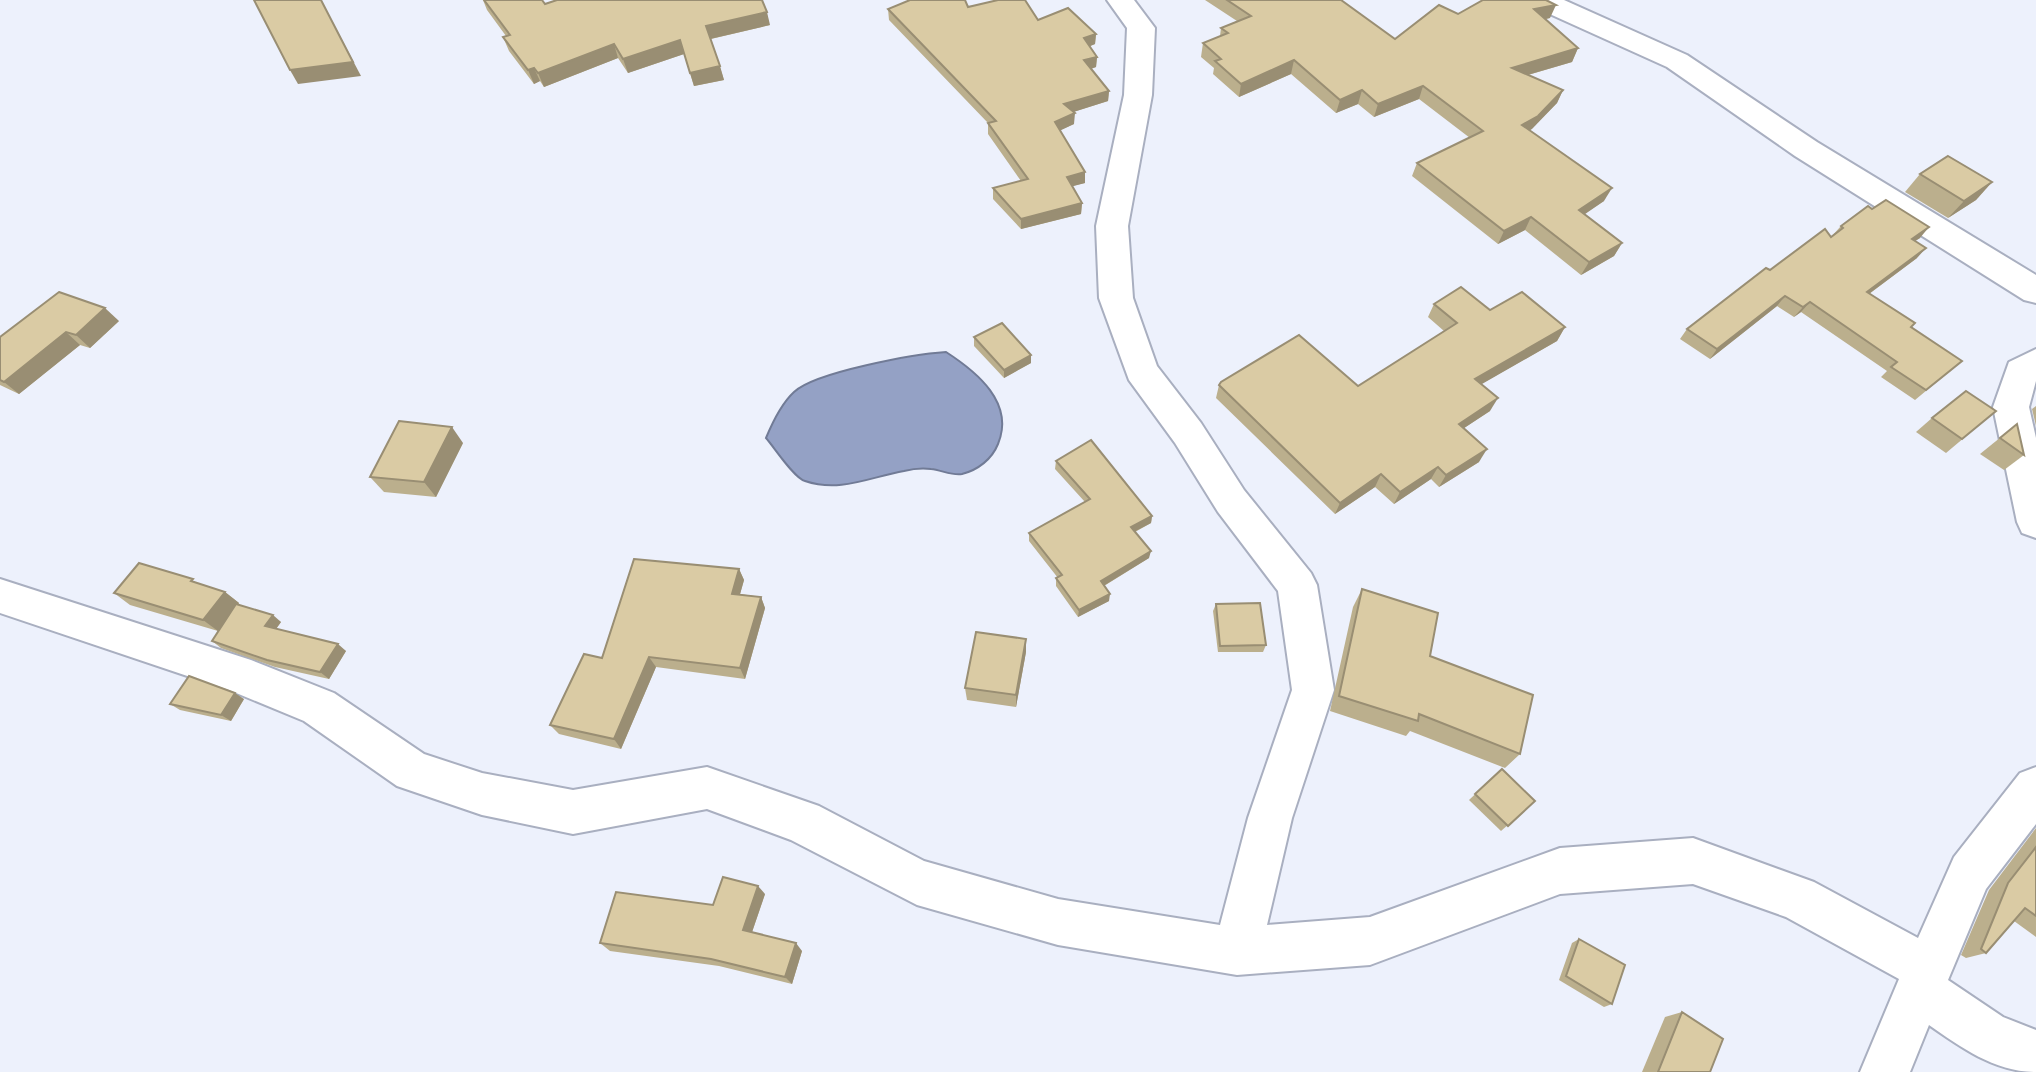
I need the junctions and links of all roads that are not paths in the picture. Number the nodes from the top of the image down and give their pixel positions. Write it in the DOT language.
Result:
graph roads {
  1 [pos="1121,0"];
  2 [pos="1542,0"];
  3 [pos="2036,291"];
  4 [pos="2036,362"];
  5 [pos="2036,522"];
  6 [pos="0,596"];
  7 [pos="2036,788"];
  8 [pos="1237,951"];
  9 [pos="1924,979"];
  10 [pos="2036,1055"];
  11 [pos="1885,1072"];
  1 -- 8 [label="street"];
  2 -- 3 [label="street"];
  4 -- 5 [label="street"];
  6 -- 8 [label="street"];
  7 -- 9 [label="street"];
  8 -- 9 [label="street"];
  9 -- 10 [label="street"];
  9 -- 11 [label="street"];
}
